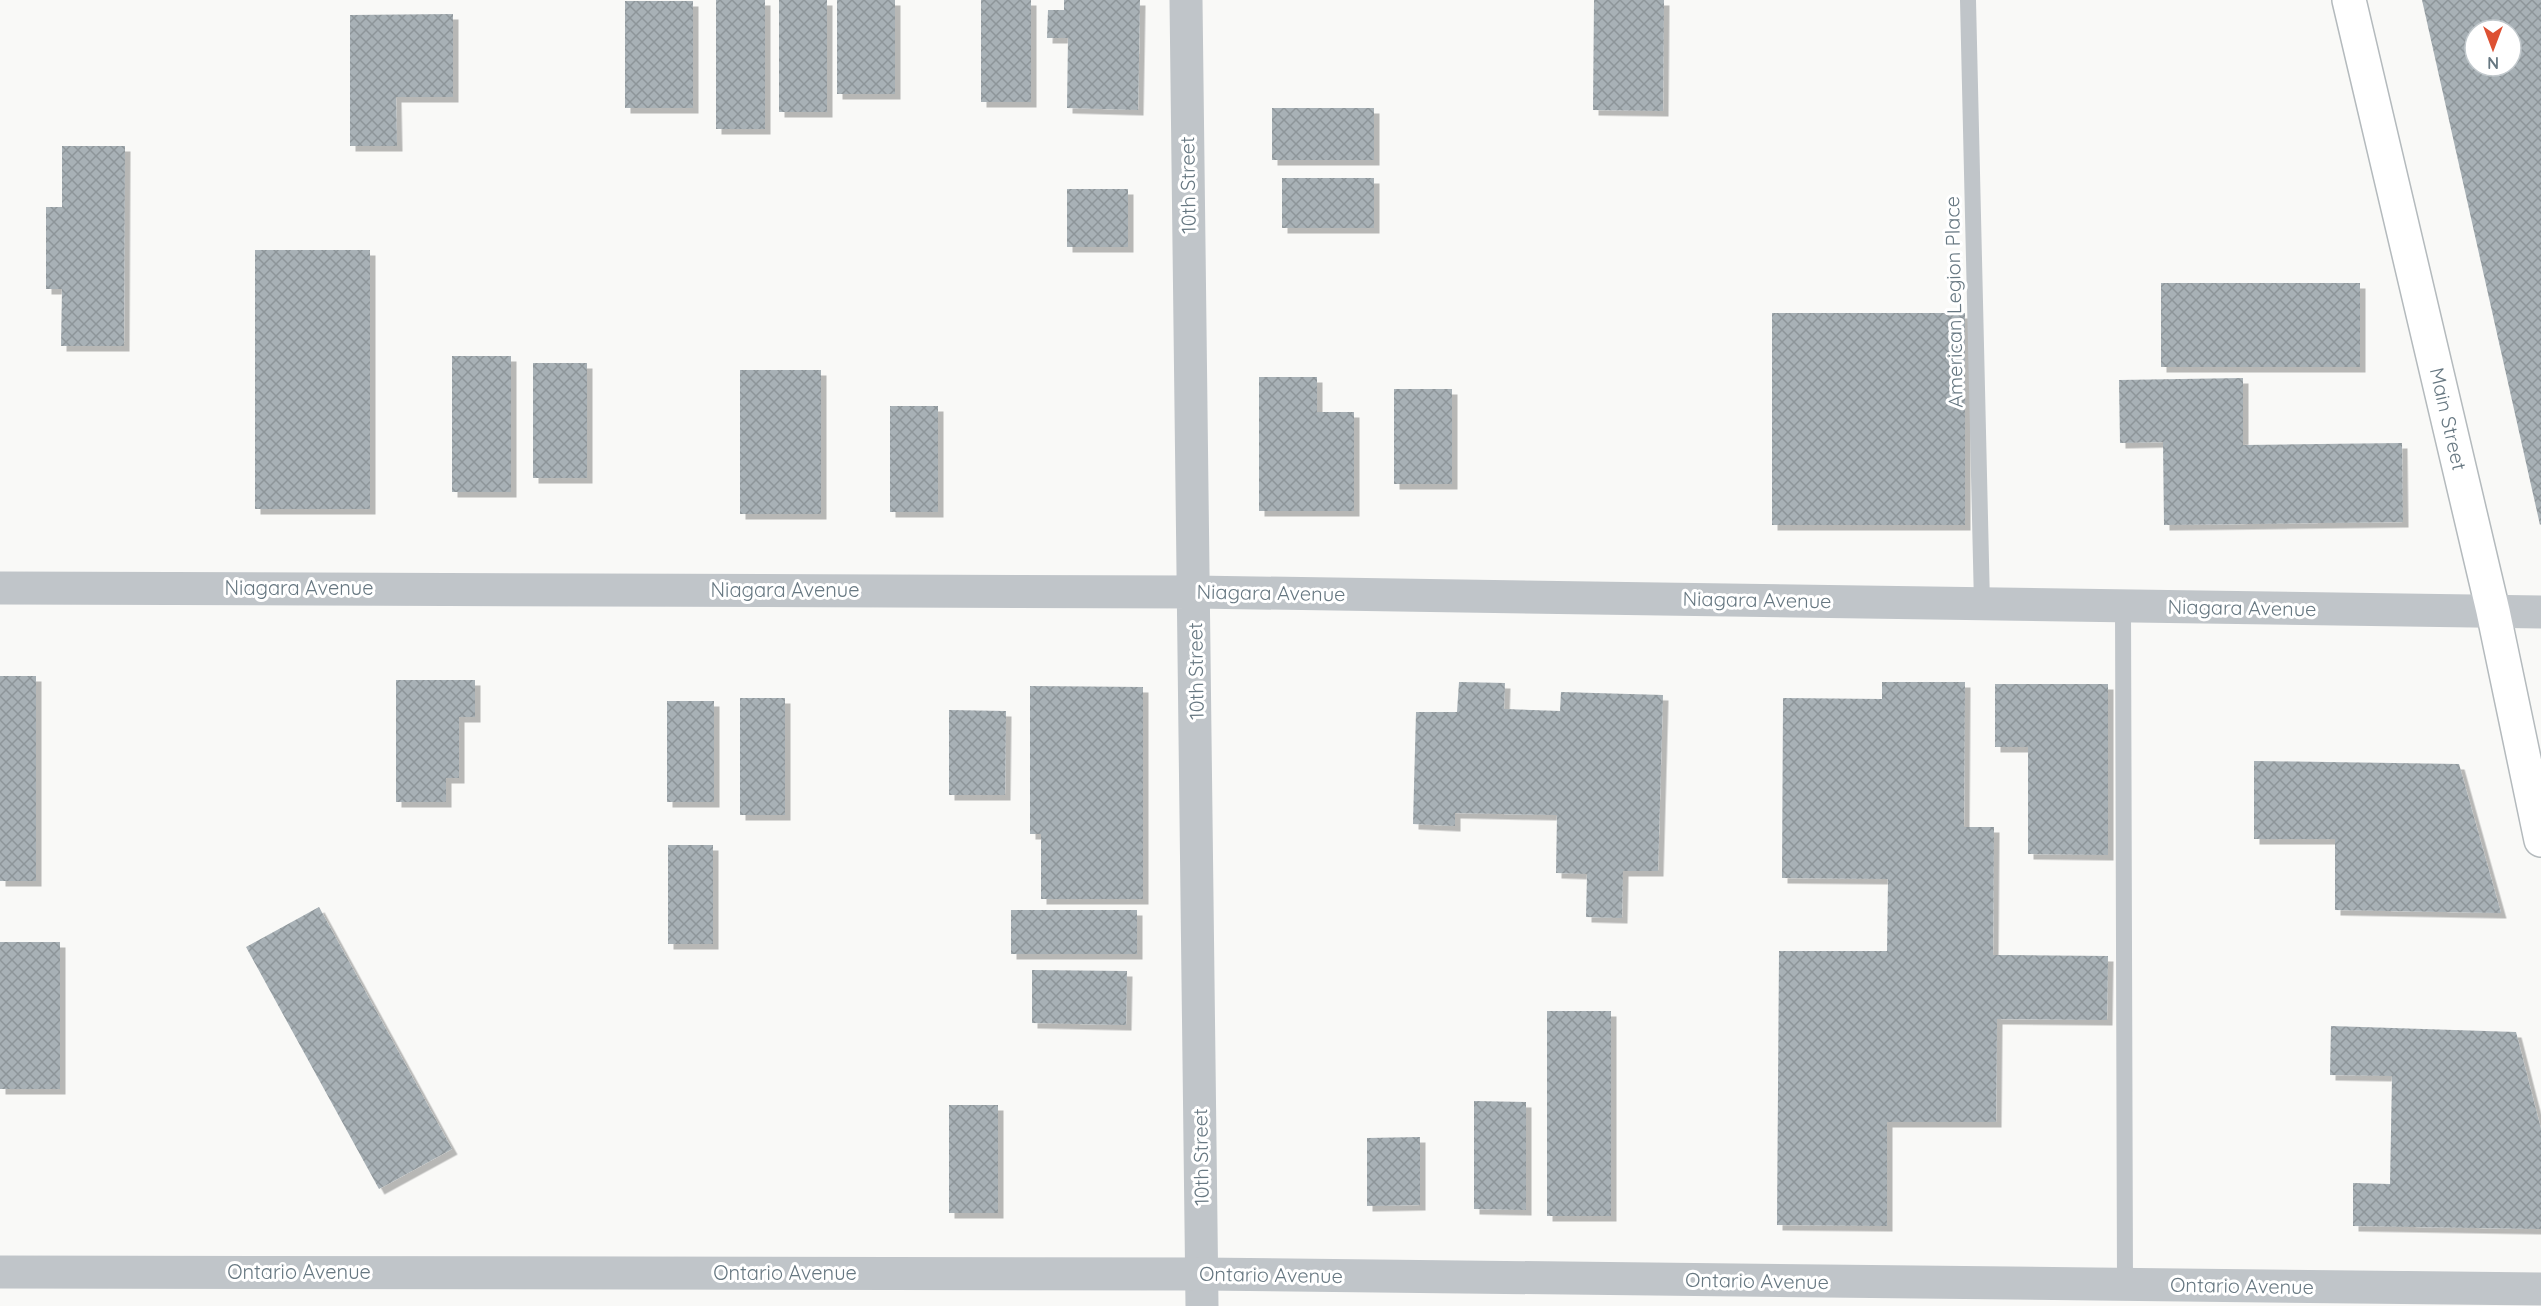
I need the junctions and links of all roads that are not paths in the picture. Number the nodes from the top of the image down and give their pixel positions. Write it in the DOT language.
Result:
graph roads {
  1 [pos="1186,0"];
  2 [pos="1968,0"];
  3 [pos="2349,0"];
  4 [pos="0,588"];
  5 [pos="1195,592"];
  6 [pos="1982,604"];
  7 [pos="2123,606"];
  8 [pos="2493,611"];
  9 [pos="2541,612"];
  10 [pos="2541,840"];
  11 [pos="0,1272"];
  12 [pos="1202,1274"];
  13 [pos="2125,1285"];
  14 [pos="2541,1289"];
  15 [pos="2263,1296"];
  16 [pos="2500,1297"];
  17 [pos="1202,1306"];
  1 -- 5 [label="street, 10th Street"];
  2 -- 6 [label="lane, American Legion Place"];
  3 -- 8 [label="main road, Main Street"];
  4 -- 5 [label="street, Niagara Avenue"];
  5 -- 6 [label="street, Niagara Avenue"];
  5 -- 12 [label="street, 10th Street"];
  6 -- 7 [label="street, Niagara Avenue"];
  7 -- 8 [label="street, Niagara Avenue"];
  7 -- 13 [label="lane"];
  8 -- 9 [label="street, Niagara Avenue"];
  8 -- 10 [label="main road, Main Street"];
  11 -- 12 [label="street, Ontario Avenue"];
  12 -- 13 [label="street, Ontario Avenue"];
  12 -- 17 [label="street, 10th Street"];
  13 -- 15 [label="street, Ontario Avenue"];
  14 -- 16 [label="street, Ontario Avenue"];
  15 -- 16 [label="street, Ontario Avenue"];
}
